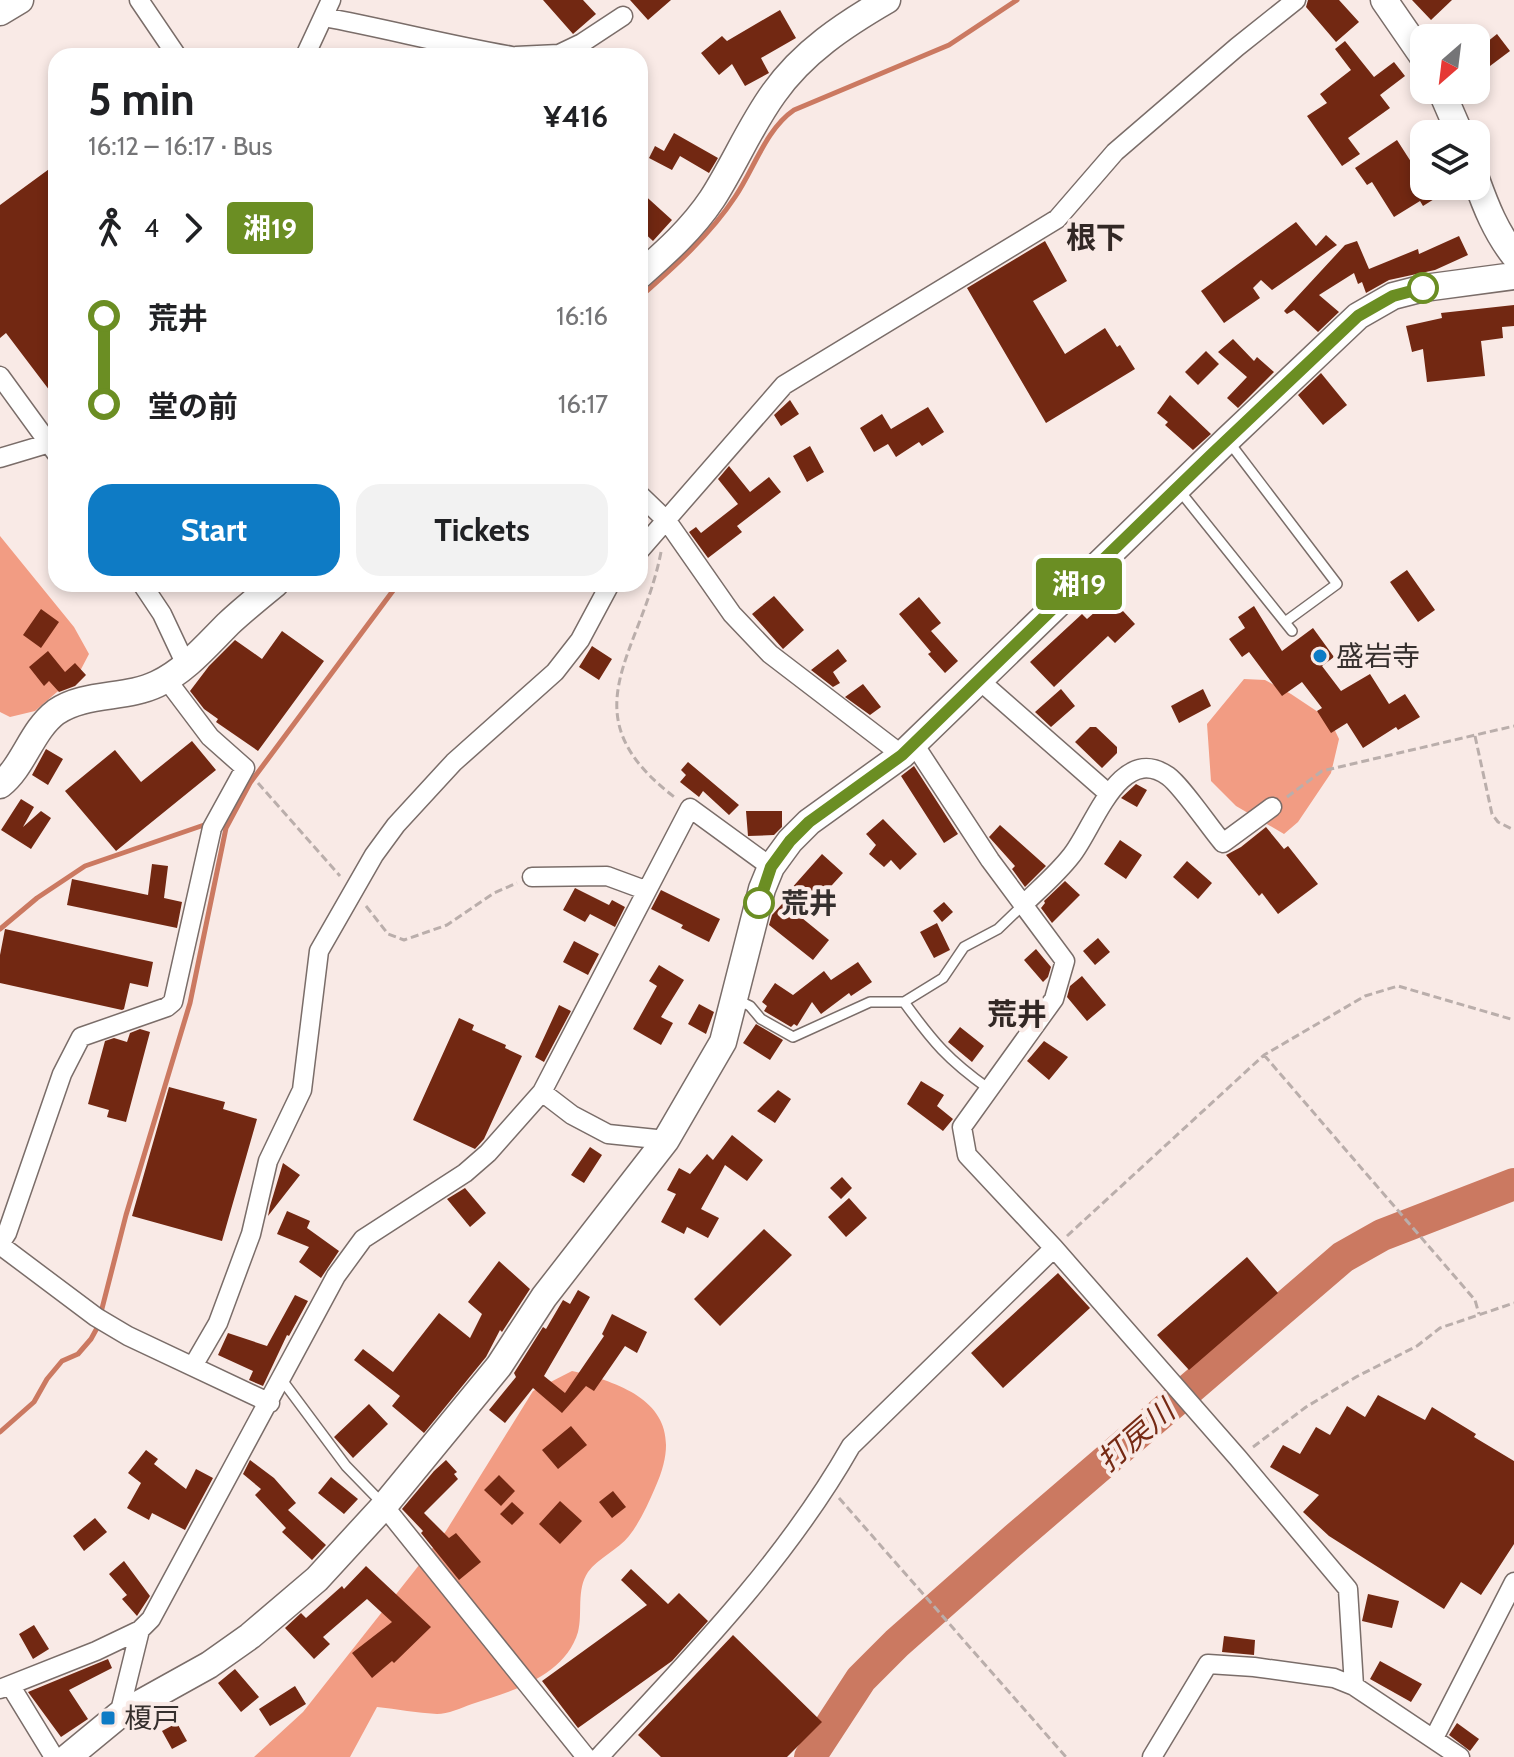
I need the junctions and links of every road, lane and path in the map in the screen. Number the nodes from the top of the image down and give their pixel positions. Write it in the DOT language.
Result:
graph roads {
  1 [pos="20,0"];
  2 [pos="139,0"];
  3 [pos="887,0"];
  4 [pos="1296,0"];
  5 [pos="1384,0"];
  6 [pos="327,8"];
  7 [pos="0,12"];
  8 [pos="623,16"];
  9 [pos="1410,38"];
  10 [pos="172,48"];
  11 [pos="309,48"];
  12 [pos="462,48"];
  13 [pos="572,48"];
  14 [pos="1483,200"];
  15 [pos="1514,255"];
  16 [pos="648,268"];
  17 [pos="1514,276"];
  18 [pos="0,376"];
  19 [pos="1227,440"];
  20 [pos="48,441"];
  21 [pos="48,449"];
  22 [pos="0,458"];
  23 [pos="1177,488"];
  24 [pos="648,503"];
  25 [pos="667,521"];
  26 [pos="648,541"];
  27 [pos="147,592"];
  28 [pos="266,592"];
  29 [pos="606,592"];
  30 [pos="176,672"];
  31 [pos="979,680"];
  32 [pos="1514,726"];
  33 [pos="1475,735"];
  34 [pos="908,749"];
  35 [pos="245,768"];
  36 [pos="0,785"];
  37 [pos="1109,794"];
  38 [pos="1272,807"];
  39 [pos="690,808"];
  40 [pos="1514,830"];
  41 [pos="771,867"];
  42 [pos="532,877"];
  43 [pos="645,890"];
  44 [pos="353,891"];
  45 [pos="1023,905"];
  46 [pos="734,999"];
  47 [pos="904,1002"];
  48 [pos="1514,1020"];
  49 [pos="1264,1055"];
  50 [pos="989,1089"];
  51 [pos="542,1092"];
  52 [pos="666,1140"];
  53 [pos="0,1244"];
  54 [pos="1054,1248"];
  55 [pos="1514,1303"];
  56 [pos="1479,1314"];
  57 [pos="193,1366"];
  58 [pos="282,1380"];
  59 [pos="270,1403"];
  60 [pos="1238,1458"];
  61 [pos="828,1486"];
  62 [pos="384,1506"];
  63 [pos="1513,1585"];
  64 [pos="140,1630"];
  65 [pos="1354,1686"];
  66 [pos="5,1687"];
  67 [pos="119,1715"];
  68 [pos="1434,1738"];
  69 [pos="54,1757"];
  70 [pos="68,1757"];
  71 [pos="586,1757"];
  72 [pos="599,1757"];
  73 [pos="1066,1757"];
  74 [pos="1152,1757"];
  75 [pos="1460,1757"];
  1 -- 7 [label="street"];
  2 -- 10 [label="street"];
  3 -- 16 [label="street"];
  4 -- 25 [label="street"];
  5 -- 9 [label="street"];
  6 -- 11 [label="street"];
  6 -- 12 [label="street"];
  8 -- 13 [label="street"];
  14 -- 15 [label="street"];
  17 -- 19 [label="street"];
  18 -- 20 [label="street"];
  19 -- 23 [label="street"];
  19 -- 23 [label="lane"];
  21 -- 22 [label="street"];
  23 -- 31 [label="street"];
  24 -- 25 [label="street"];
  25 -- 26 [label="street"];
  25 -- 34 [label="street"];
  25 -- 39 [label="path"];
  27 -- 30 [label="street"];
  28 -- 30 [label="street"];
  29 -- 44 [label="street"];
  30 -- 35 [label="street"];
  30 -- 36 [label="street"];
  31 -- 34 [label="street"];
  31 -- 37 [label="street"];
  32 -- 33 [label="path"];
  33 -- 38 [label="path"];
  33 -- 40 [label="path"];
  34 -- 41 [label="street"];
  34 -- 45 [label="street"];
  35 -- 44 [label="path"];
  35 -- 53 [label="street"];
  37 -- 38 [label="street"];
  37 -- 45 [label="street"];
  39 -- 41 [label="street"];
  39 -- 43 [label="street"];
  41 -- 46 [label="street"];
  42 -- 43 [label="street"];
  42 -- 44 [label="path"];
  43 -- 51 [label="street"];
  44 -- 57 [label="street"];
  45 -- 47 [label="lane"];
  45 -- 50 [label="street"];
  46 -- 47 [label="lane"];
  46 -- 52 [label="street"];
  47 -- 50 [label="lane"];
  48 -- 49 [label="path"];
  49 -- 54 [label="path"];
  49 -- 56 [label="path"];
  50 -- 54 [label="street"];
  51 -- 52 [label="street"];
  51 -- 58 [label="street"];
  52 -- 62 [label="street"];
  53 -- 57 [label="street"];
  54 -- 60 [label="street"];
  54 -- 61 [label="street"];
  55 -- 56 [label="path"];
  56 -- 60 [label="path"];
  57 -- 59 [label="street"];
  58 -- 59 [label="street"];
  58 -- 62 [label="lane"];
  59 -- 64 [label="street"];
  60 -- 65 [label="street"];
  61 -- 72 [label="street"];
  61 -- 73 [label="path"];
  62 -- 67 [label="street"];
  62 -- 71 [label="street"];
  63 -- 68 [label="street"];
  64 -- 66 [label="street"];
  64 -- 67 [label="street"];
  65 -- 68 [label="street"];
  65 -- 74 [label="street"];
  66 -- 69 [label="street"];
  67 -- 70 [label="street"];
  68 -- 75 [label="street"];
}
